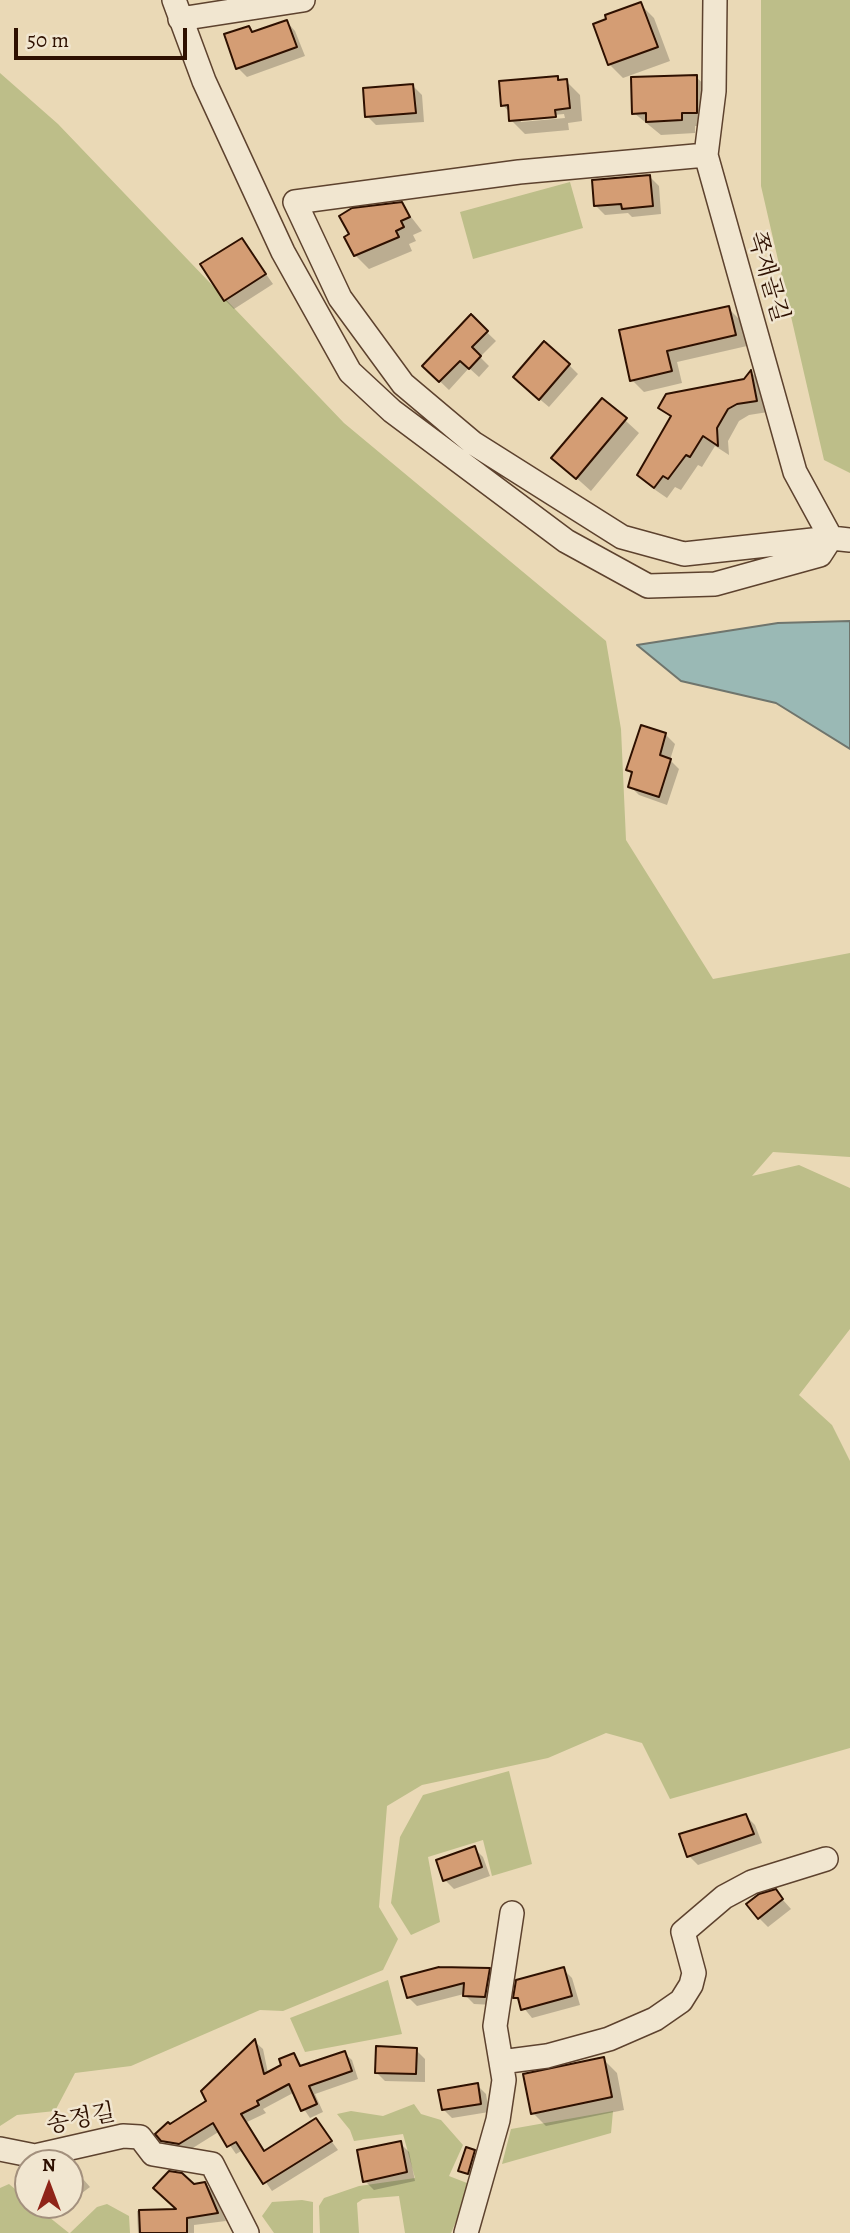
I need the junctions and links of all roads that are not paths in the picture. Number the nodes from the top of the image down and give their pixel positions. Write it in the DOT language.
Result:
graph roads {
  1 [pos="303,0"];
  2 [pos="715,0"];
  3 [pos="177,9"];
  4 [pos="706,155"];
  5 [pos="840,539"];
  6 [pos="826,1858"];
  7 [pos="512,1913"];
  8 [pos="501,2063"];
  9 [pos="0,2148"];
  10 [pos="247,2233"];
  11 [pos="466,2233"];
  1 -- 3 [label="street"];
  2 -- 4 [label="street, 쪽재골길"];
  3 -- 5 [label="street"];
  4 -- 5 [label="street, 쪽재골길"];
  4 -- 5 [label="street"];
  6 -- 8 [label="street"];
  7 -- 8 [label="street"];
  8 -- 11 [label="street"];
  9 -- 10 [label="street, 송정길"];
}
